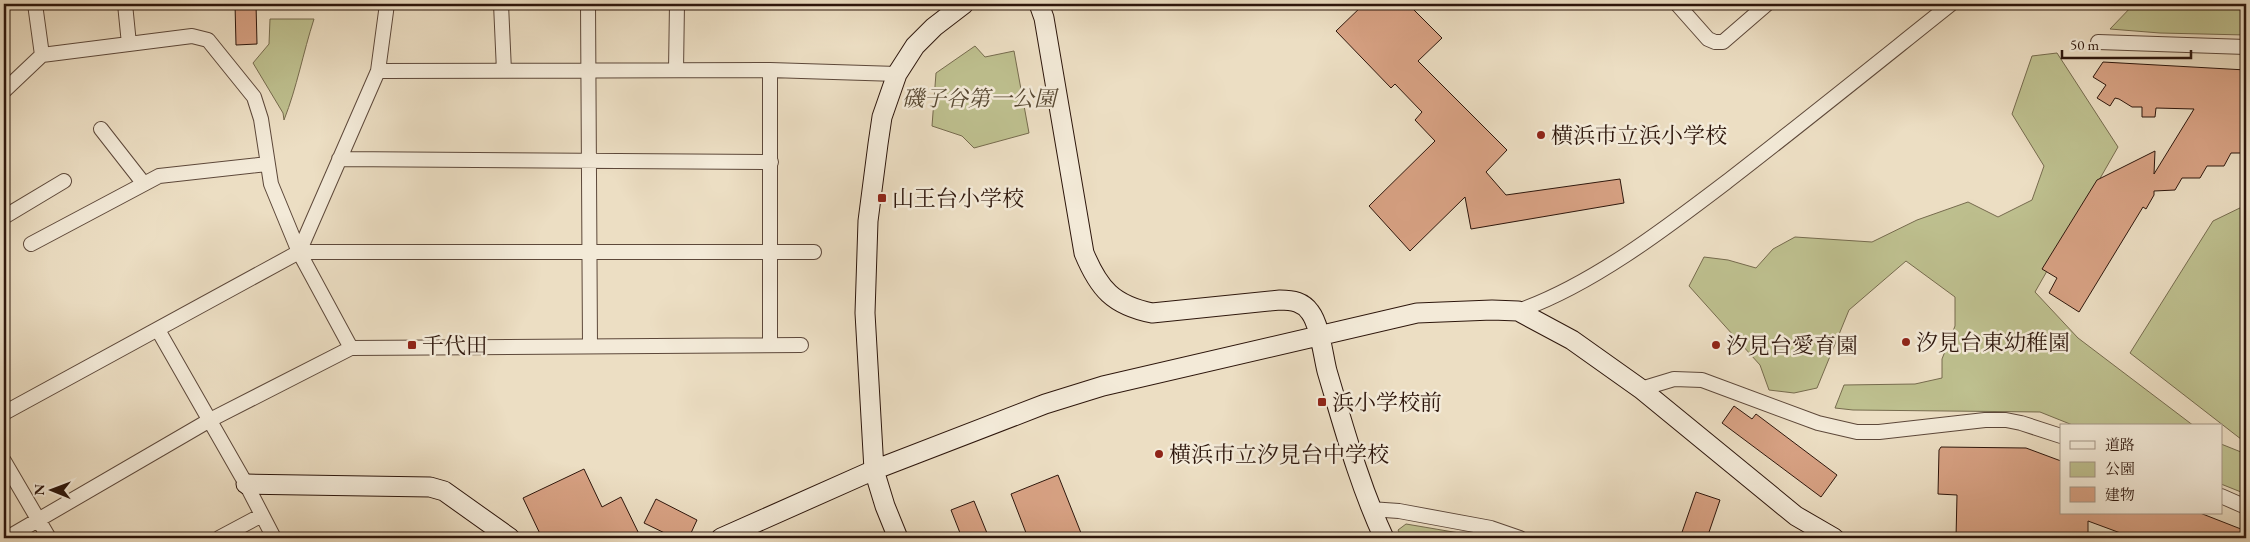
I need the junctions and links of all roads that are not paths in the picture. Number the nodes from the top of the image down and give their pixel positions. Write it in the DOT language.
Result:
graph roads {
  1 [pos="35,4"];
  2 [pos="125,4"];
  3 [pos="387,4"];
  4 [pos="501,4"];
  5 [pos="588,4"];
  6 [pos="677,4"];
  7 [pos="964,4"];
  8 [pos="1039,4"];
  9 [pos="1677,4"];
  10 [pos="1767,4"];
  11 [pos="1950,4"];
  12 [pos="2098,42"];
  13 [pos="129,44"];
  14 [pos="2246,47"];
  15 [pos="42,55"];
  16 [pos="588,70"];
  17 [pos="676,70"];
  18 [pos="770,70"];
  19 [pos="378,71"];
  20 [pos="504,71"];
  21 [pos="897,74"];
  22 [pos="4,91"];
  23 [pos="101,129"];
  24 [pos="339,160"];
  25 [pos="589,161"];
  26 [pos="771,162"];
  27 [pos="267,164"];
  28 [pos="64,181"];
  29 [pos="144,184"];
  30 [pos="4,217"];
  31 [pos="31,244"];
  32 [pos="298,252"];
  33 [pos="590,252"];
  34 [pos="769,252"];
  35 [pos="814,252"];
  36 [pos="1518,311"];
  37 [pos="158,330"];
  38 [pos="1318,336"];
  39 [pos="770,345"];
  40 [pos="801,345"];
  41 [pos="590,346"];
  42 [pos="351,348"];
  43 [pos="1641,389"];
  44 [pos="4,413"];
  45 [pos="210,420"];
  46 [pos="2060,436"];
  47 [pos="4,461"];
  48 [pos="874,470"];
  49 [pos="246,484"];
  50 [pos="2222,496"];
  51 [pos="2246,507"];
  52 [pos="1370,509"];
  53 [pos="262,515"];
  54 [pos="39,521"];
  55 [pos="7,538"];
  56 [pos="49,538"];
  57 [pos="219,538"];
  58 [pos="274,538"];
  59 [pos="510,538"];
  60 [pos="721,538"];
  61 [pos="898,538"];
  62 [pos="1384,538"];
  63 [pos="1520,538"];
  64 [pos="1834,538"];
  1 -- 15 [label="street"];
  2 -- 13 [label="street"];
  3 -- 19 [label="street"];
  4 -- 20 [label="street"];
  5 -- 16 [label="street"];
  6 -- 17 [label="street"];
  7 -- 21 [label="street"];
  8 -- 38 [label="street"];
  9 -- 10 [label="street"];
  11 -- 36 [label="street"];
  12 -- 14 [label="street"];
  13 -- 15 [label="street"];
  13 -- 27 [label="street"];
  15 -- 22 [label="street"];
  16 -- 17 [label="street"];
  16 -- 20 [label="street"];
  16 -- 25 [label="street"];
  17 -- 18 [label="street"];
  18 -- 21 [label="street"];
  18 -- 26 [label="street"];
  19 -- 20 [label="street"];
  19 -- 24 [label="street"];
  21 -- 48 [label="street"];
  23 -- 29 [label="street"];
  24 -- 25 [label="street"];
  24 -- 32 [label="street"];
  25 -- 26 [label="street"];
  25 -- 33 [label="street"];
  26 -- 34 [label="street"];
  27 -- 29 [label="street"];
  27 -- 32 [label="street"];
  28 -- 30 [label="street"];
  29 -- 31 [label="street"];
  32 -- 33 [label="street"];
  32 -- 37 [label="street"];
  32 -- 42 [label="street"];
  33 -- 34 [label="street"];
  33 -- 41 [label="street"];
  34 -- 35 [label="street"];
  34 -- 39 [label="street"];
  36 -- 38 [label="street"];
  36 -- 43 [label="street"];
  37 -- 44 [label="street"];
  37 -- 45 [label="street"];
  38 -- 48 [label="street"];
  38 -- 52 [label="street"];
  39 -- 40 [label="street"];
  39 -- 41 [label="street"];
  41 -- 42 [label="street"];
  42 -- 45 [label="street"];
  43 -- 46 [label="street"];
  43 -- 64 [label="street"];
  45 -- 49 [label="street"];
  45 -- 54 [label="street"];
  47 -- 54 [label="street"];
  48 -- 60 [label="street"];
  48 -- 61 [label="street"];
  49 -- 53 [label="street"];
  49 -- 59 [label="street"];
  50 -- 51 [label="street"];
  52 -- 62 [label="street"];
  52 -- 63 [label="street"];
  53 -- 57 [label="street"];
  53 -- 58 [label="street"];
  54 -- 55 [label="street"];
  54 -- 56 [label="street"];
}
